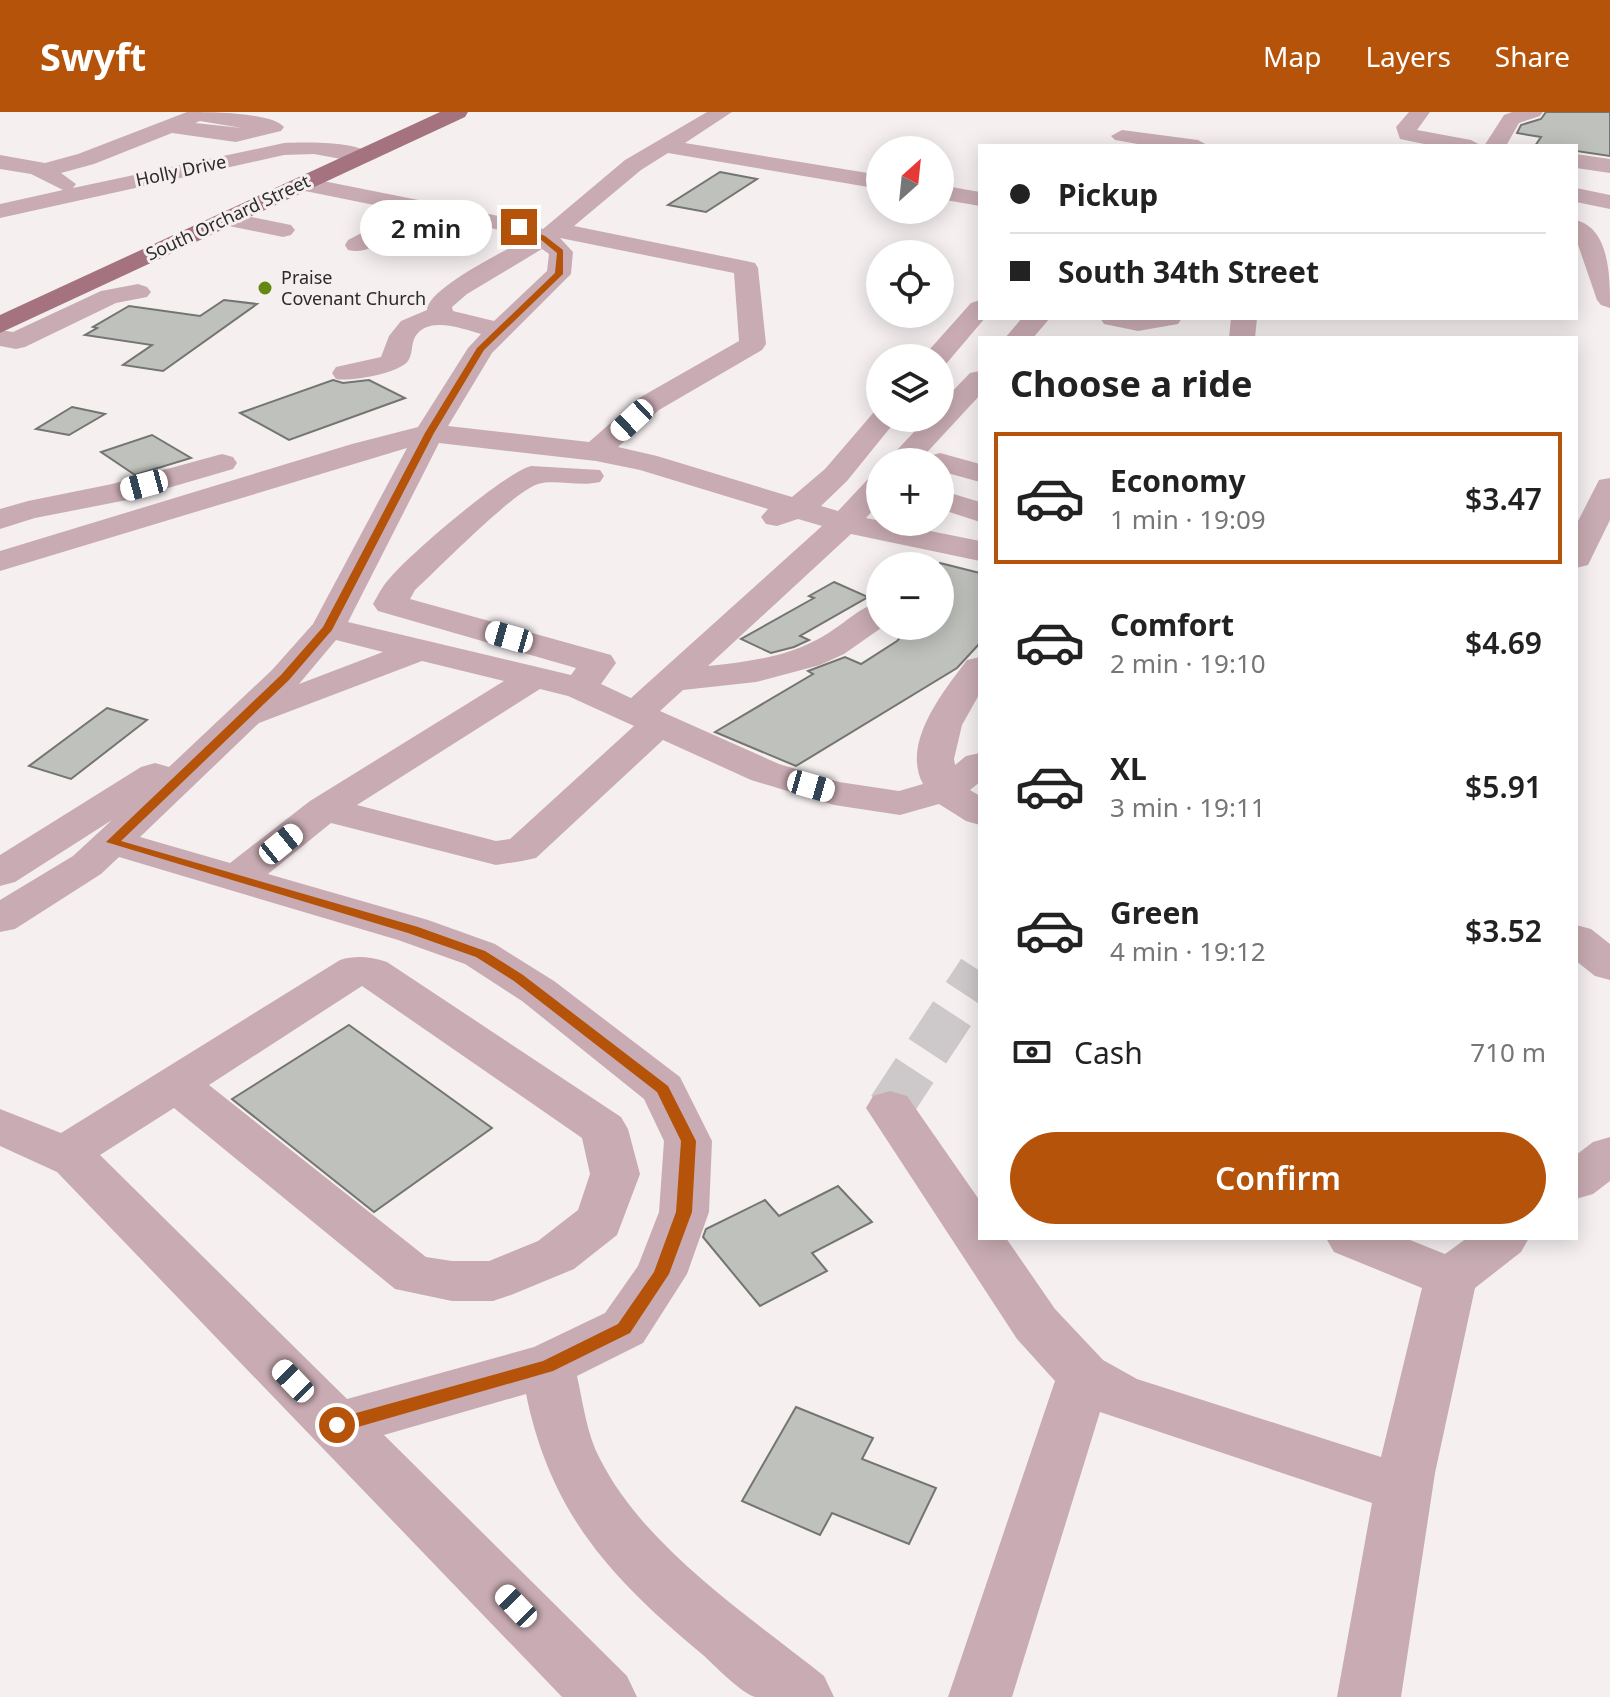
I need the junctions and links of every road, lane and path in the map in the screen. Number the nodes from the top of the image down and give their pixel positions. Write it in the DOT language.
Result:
graph roads {
  1 [pos="457,112"];
  2 [pos="722,112"];
  3 [pos="1420,112"];
  4 [pos="1533,112"];
  5 [pos="170,126"];
  6 [pos="1116,134"];
  7 [pos="1184,144"];
  8 [pos="1459,144"];
  9 [pos="1496,144"];
  10 [pos="664,146"];
  11 [pos="363,156"];
  12 [pos="1578,161"];
  13 [pos="0,162"];
  14 [pos="1610,166"];
  15 [pos="42,171"];
  16 [pos="866,180"];
  17 [pos="303,184"];
  18 [pos="80,192"];
  19 [pos="954,194"];
  20 [pos="1578,195"];
  21 [pos="978,199"];
  22 [pos="1610,202"];
  23 [pos="428,208"];
  24 [pos="0,211"];
  25 [pos="227,219"];
  26 [pos="1610,220"];
  27 [pos="1578,228"];
  28 [pos="1578,229"];
  29 [pos="283,230"];
  30 [pos="549,234"];
  31 [pos="357,245"];
  32 [pos="138,292"];
  33 [pos="1610,300"];
  34 [pos="978,310"];
  35 [pos="440,314"];
  36 [pos="1035,320"];
  37 [pos="1123,320"];
  38 [pos="1157,320"];
  39 [pos="0,325"];
  40 [pos="497,330"];
  41 [pos="1020,336"];
  42 [pos="0,338"];
  43 [pos="948,344"];
  44 [pos="346,373"];
  45 [pos="978,382"];
  46 [pos="978,417"];
  47 [pos="872,432"];
  48 [pos="429,433"];
  49 [pos="934,448"];
  50 [pos="941,448"];
  51 [pos="362,450"];
  52 [pos="578,459"];
  53 [pos="954,467"];
  54 [pos="978,473"];
  55 [pos="1610,487"];
  56 [pos="866,499"];
  57 [pos="954,504"];
  58 [pos="800,509"];
  59 [pos="978,512"];
  60 [pos="0,520"];
  61 [pos="844,523"];
  62 [pos="978,551"];
  63 [pos="926,552"];
  64 [pos="954,553"];
  65 [pos="1578,554"];
  66 [pos="0,561"];
  67 [pos="346,594"];
  68 [pos="395,595"];
  69 [pos="866,622"];
  70 [pos="328,628"];
  71 [pos="419,650"];
  72 [pos="978,671"];
  73 [pos="535,677"];
  74 [pos="671,680"];
  75 [pos="580,688"];
  76 [pos="978,715"];
  77 [pos="244,718"];
  78 [pos="646,719"];
  79 [pos="968,779"];
  80 [pos="978,807"];
  81 [pos="324,809"];
  82 [pos="112,842"];
  83 [pos="0,873"];
  84 [pos="237,878"];
  85 [pos="0,919"];
  86 [pos="1578,941"];
  87 [pos="1610,966"];
  88 [pos="176,1084"];
  89 [pos="890,1108"];
  90 [pos="0,1126"];
  91 [pos="64,1155"];
  92 [pos="1610,1155"];
  93 [pos="1578,1179"];
  94 [pos="978,1238"];
  95 [pos="979,1240"];
  96 [pos="1357,1240"];
  97 [pos="1500,1240"];
  98 [pos="1451,1278"];
  99 [pos="547,1366"];
  100 [pos="1084,1376"];
  101 [pos="337,1425"];
  102 [pos="1404,1489"];
  103 [pos="605,1697"];
  104 [pos="802,1697"];
  105 [pos="980,1697"];
  106 [pos="1369,1697"];
  1 -- 11 [label="main road, South Orchard Street"];
  2 -- 10 [label="street"];
  3 -- 8 [label="street"];
  4 -- 9 [label="street"];
  5 -- 15 [label="street"];
  6 -- 7 [label="street"];
  10 -- 16 [label="street"];
  10 -- 30 [label="street"];
  11 -- 17 [label="main road, South Orchard Street"];
  11 -- 18 [label="street, Holly Drive"];
  12 -- 14 [label="street"];
  13 -- 15 [label="street"];
  15 -- 18 [label="street"];
  17 -- 23 [label="street"];
  17 -- 25 [label="main road, South Orchard Street"];
  18 -- 24 [label="street, Holly Drive"];
  19 -- 21 [label="street"];
  20 -- 22 [label="street"];
  23 -- 30 [label="street"];
  23 -- 31 [label="street"];
  25 -- 29 [label="street"];
  25 -- 39 [label="main road, South Orchard Street"];
  26 -- 27 [label="street"];
  28 -- 33 [label="street"];
  30 -- 35 [label="street"];
  30 -- 40 [label="street"];
  30 -- 52 [label="street"];
  32 -- 42 [label="street"];
  34 -- 43 [label="street"];
  35 -- 40 [label="street"];
  35 -- 44 [label="street"];
  36 -- 41 [label="street"];
  37 -- 38 [label="street"];
  40 -- 48 [label="street"];
  45 -- 49 [label="street"];
  46 -- 50 [label="street"];
  47 -- 58 [label="street"];
  48 -- 51 [label="street"];
  48 -- 52 [label="street"];
  48 -- 67 [label="street"];
  51 -- 60 [label="street"];
  51 -- 66 [label="street"];
  52 -- 58 [label="street"];
  52 -- 68 [label="street"];
  53 -- 54 [label="street"];
  55 -- 65 [label="street"];
  56 -- 61 [label="street"];
  57 -- 59 [label="street"];
  58 -- 61 [label="street"];
  61 -- 63 [label="street"];
  61 -- 74 [label="street"];
  62 -- 64 [label="street"];
  67 -- 68 [label="street"];
  67 -- 70 [label="street"];
  68 -- 75 [label="street"];
  69 -- 74 [label="street"];
  70 -- 71 [label="street"];
  70 -- 77 [label="street"];
  71 -- 73 [label="street"];
  71 -- 77 [label="street"];
  72 -- 79 [label="street"];
  73 -- 75 [label="street"];
  73 -- 81 [label="street"];
  74 -- 78 [label="street"];
  75 -- 78 [label="street"];
  76 -- 79 [label="street"];
  77 -- 82 [label="street"];
  77 -- 83 [label="street"];
  78 -- 79 [label="street"];
  78 -- 81 [label="street"];
  79 -- 80 [label="street"];
  81 -- 84 [label="street"];
  82 -- 84 [label="street"];
  82 -- 85 [label="street"];
  84 -- 99 [label="street"];
  86 -- 87 [label="street"];
  88 -- 88 [label="street"];
  88 -- 91 [label="street"];
  89 -- 94 [label="street"];
  90 -- 91 [label="street"];
  91 -- 101 [label="street"];
  92 -- 93 [label="street"];
  95 -- 100 [label="street"];
  96 -- 98 [label="street"];
  97 -- 98 [label="street"];
  98 -- 102 [label="street"];
  99 -- 101 [label="street"];
  99 -- 104 [label="street"];
  100 -- 102 [label="street"];
  100 -- 105 [label="street"];
  101 -- 103 [label="street"];
  102 -- 106 [label="street"];
}
